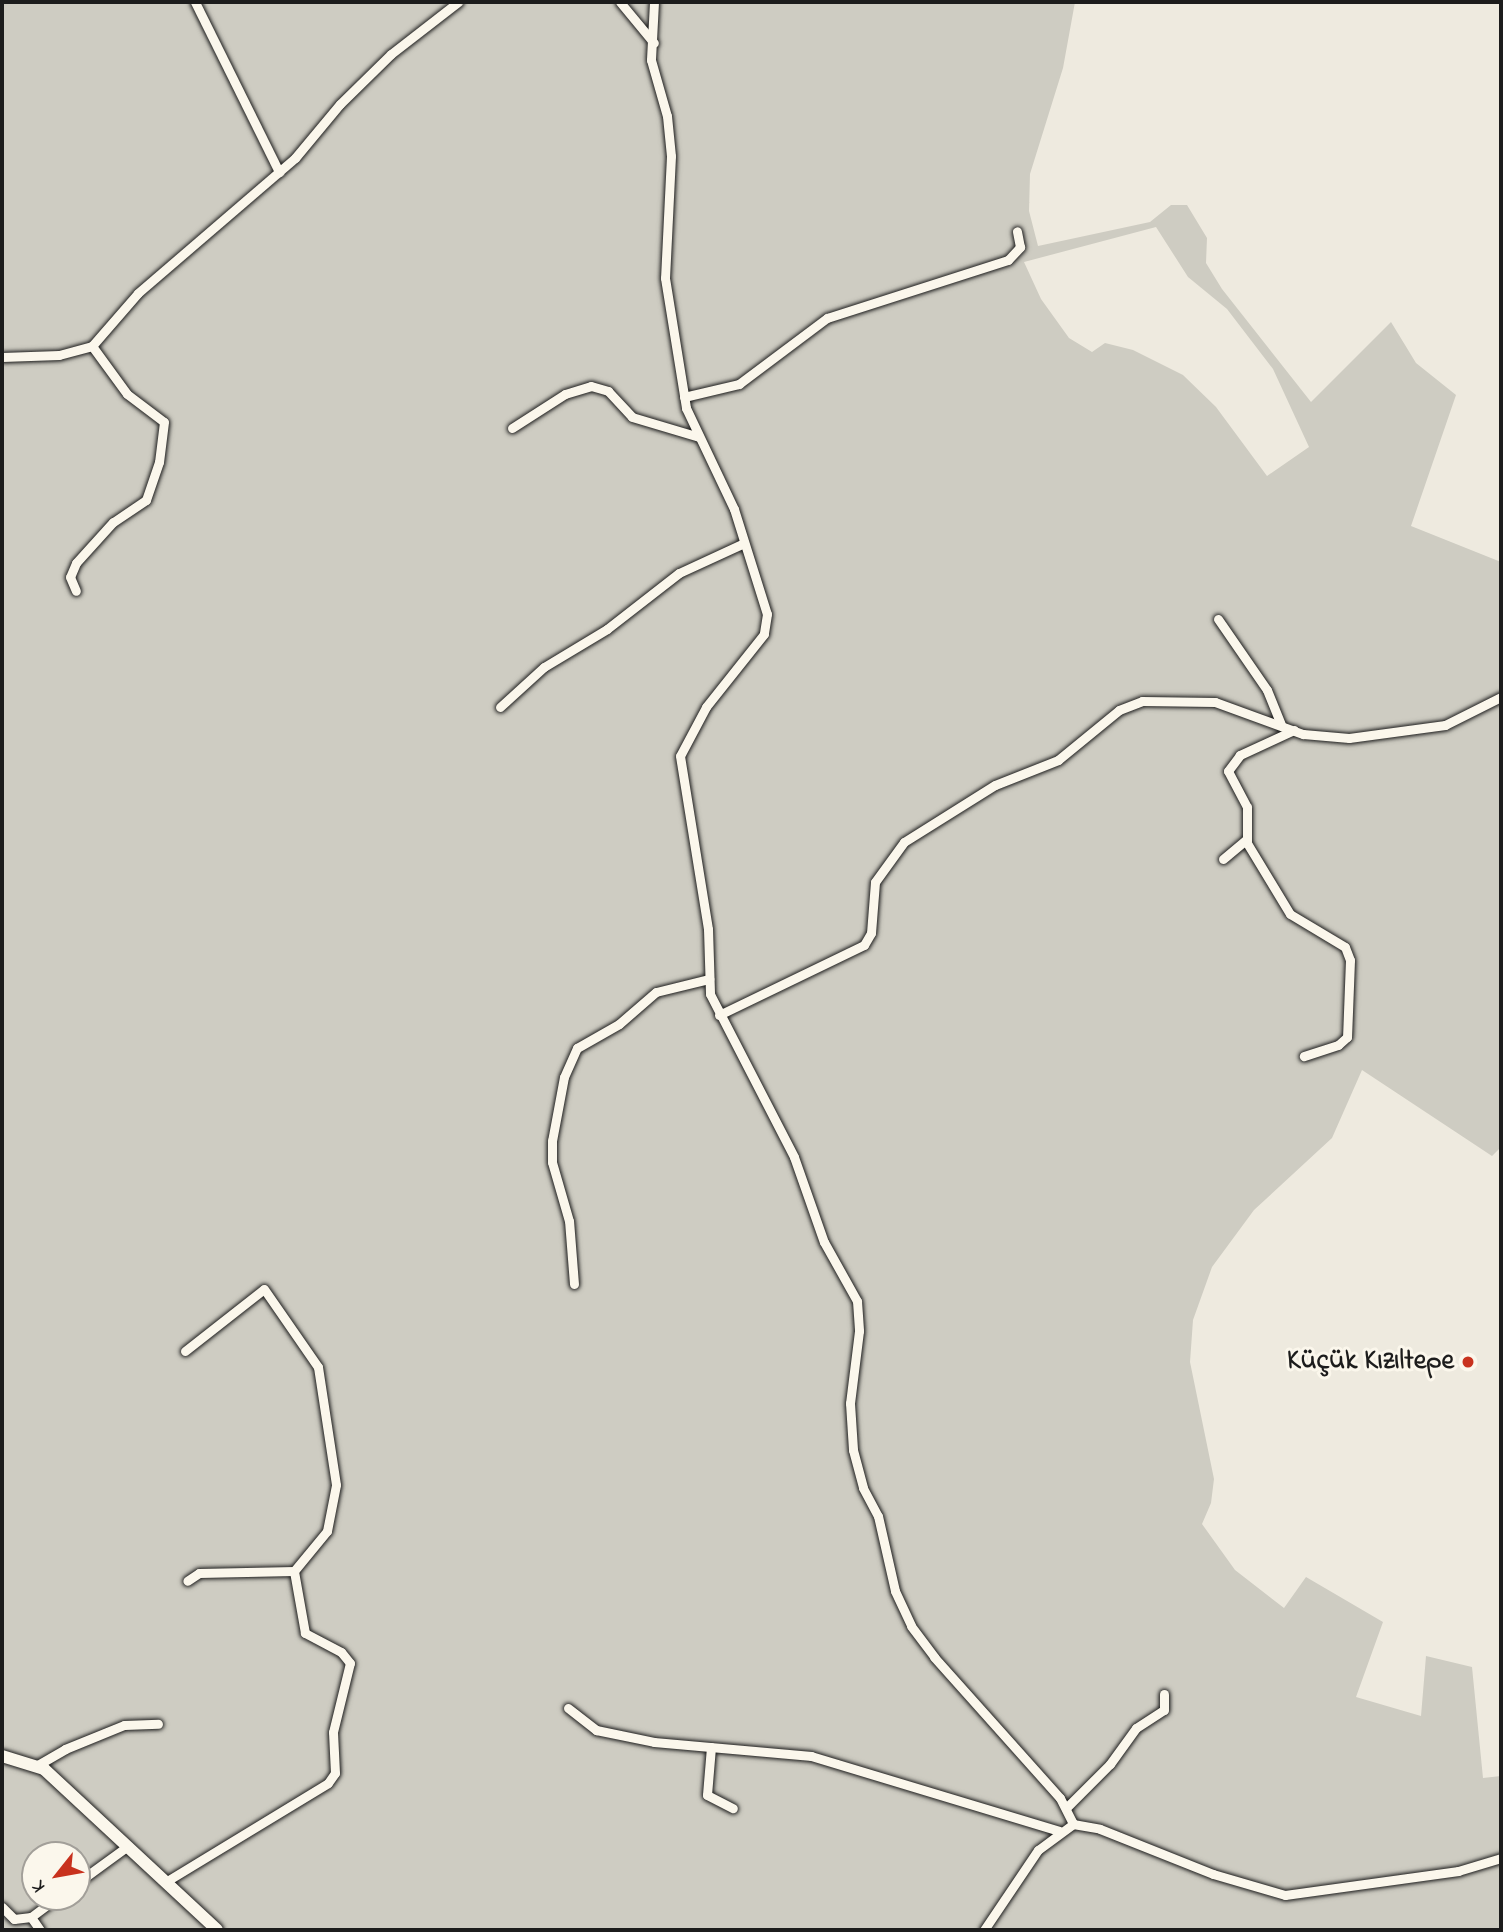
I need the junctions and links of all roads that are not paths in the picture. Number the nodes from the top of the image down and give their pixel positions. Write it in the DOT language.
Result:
graph roads {
  1 [pos="195,2"];
  2 [pos="458,2"];
  3 [pos="620,2"];
  4 [pos="654,2"];
  5 [pos="654,43"];
  6 [pos="279,172"];
  7 [pos="1017,231"];
  8 [pos="92,346"];
  9 [pos="2,358"];
  10 [pos="684,397"];
  11 [pos="512,428"];
  12 [pos="699,437"];
  13 [pos="742,544"];
  14 [pos="76,590"];
  15 [pos="1218,619"];
  16 [pos="1501,696"];
  17 [pos="500,707"];
  18 [pos="1281,724"];
  19 [pos="1294,730"];
  20 [pos="1247,840"];
  21 [pos="1223,859"];
  22 [pos="709,979"];
  23 [pos="719,1015"];
  24 [pos="1304,1056"];
  25 [pos="574,1284"];
  26 [pos="186,1352"];
  27 [pos="294,1570"];
  28 [pos="187,1581"];
  29 [pos="1164,1694"];
  30 [pos="568,1707"];
  31 [pos="158,1724"];
  32 [pos="711,1747"];
  33 [pos="2,1756"];
  34 [pos="36,1766"];
  35 [pos="733,1808"];
  36 [pos="1066,1808"];
  37 [pos="1073,1824"];
  38 [pos="1059,1831"];
  39 [pos="128,1846"];
  40 [pos="1501,1858"];
  41 [pos="91,1873"];
  42 [pos="167,1881"];
  43 [pos="2,1907"];
  44 [pos="39,1911"];
  45 [pos="31,1917"];
  46 [pos="40,1930"];
  47 [pos="217,1930"];
  48 [pos="984,1930"];
  1 -- 6 [label="street"];
  2 -- 6 [label="street"];
  3 -- 5 [label="street"];
  4 -- 5 [label="street"];
  5 -- 10 [label="street"];
  6 -- 8 [label="street"];
  7 -- 10 [label="street"];
  8 -- 9 [label="street"];
  8 -- 14 [label="street"];
  10 -- 12 [label="street"];
  11 -- 12 [label="street"];
  12 -- 13 [label="street"];
  13 -- 17 [label="street"];
  13 -- 22 [label="street"];
  15 -- 18 [label="street"];
  16 -- 19 [label="street"];
  18 -- 19 [label="street"];
  18 -- 23 [label="street"];
  19 -- 20 [label="street"];
  20 -- 21 [label="street"];
  20 -- 24 [label="street"];
  22 -- 23 [label="street"];
  22 -- 25 [label="street"];
  23 -- 36 [label="street"];
  26 -- 27 [label="street"];
  27 -- 28 [label="street"];
  27 -- 42 [label="street"];
  29 -- 36 [label="street"];
  30 -- 32 [label="street"];
  31 -- 34 [label="street"];
  32 -- 35 [label="street"];
  32 -- 38 [label="street"];
  33 -- 34 [label="street"];
  34 -- 39 [label="street"];
  36 -- 37 [label="street"];
  37 -- 38 [label="street"];
  37 -- 40 [label="street"];
  38 -- 48 [label="street"];
  39 -- 41 [label="street"];
  39 -- 42 [label="street"];
  42 -- 47 [label="street"];
  43 -- 45 [label="street"];
  44 -- 45 [label="street"];
  45 -- 46 [label="street"];
}
